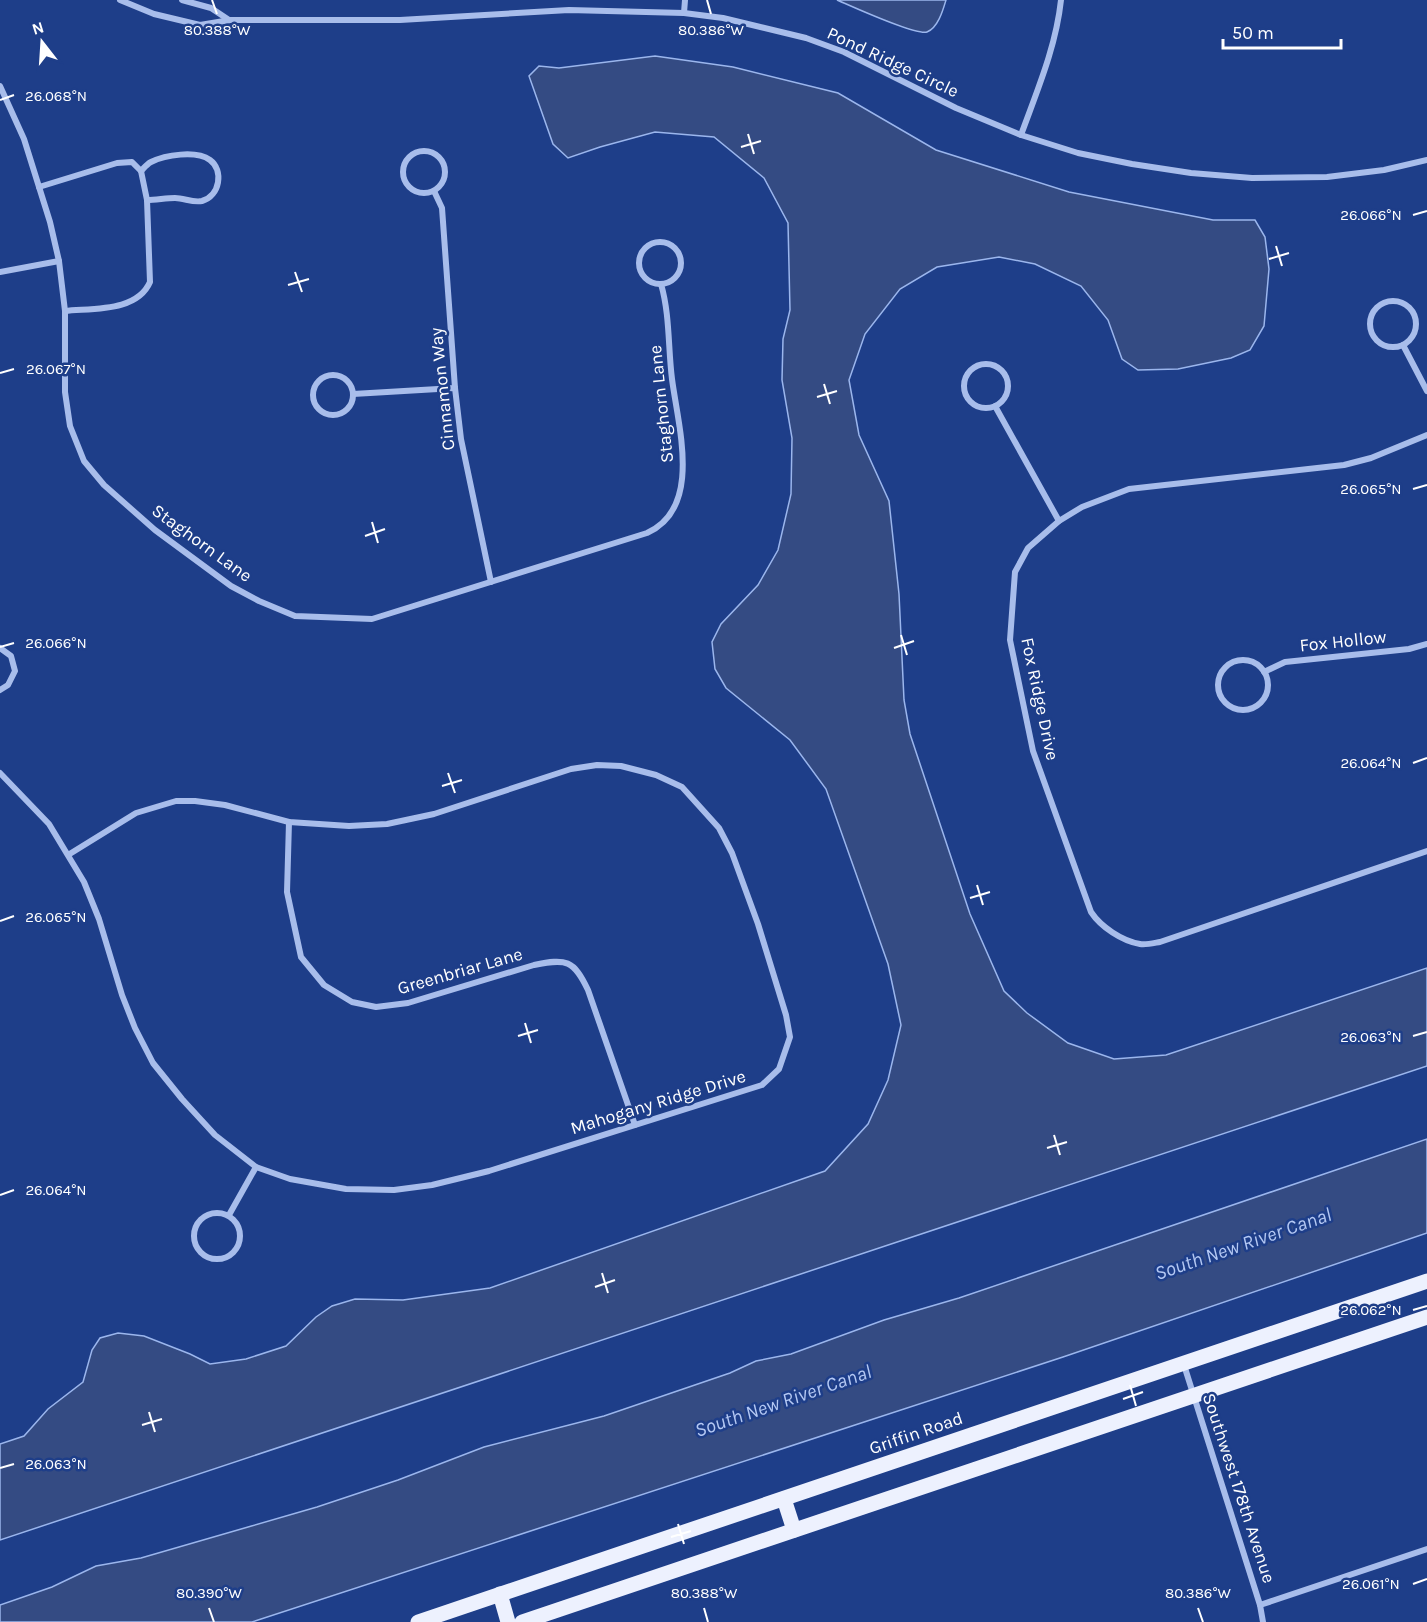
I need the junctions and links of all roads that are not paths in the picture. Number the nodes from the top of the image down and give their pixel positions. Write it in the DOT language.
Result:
graph roads {
  1 [pos="120,0"];
  2 [pos="182,0"];
  3 [pos="685,0"];
  4 [pos="1061,0"];
  5 [pos="684,13"];
  6 [pos="230,20"];
  7 [pos="0,86"];
  8 [pos="1021,135"];
  9 [pos="1427,159"];
  10 [pos="141,171"];
  11 [pos="39,187"];
  12 [pos="434,191"];
  13 [pos="147,200"];
  14 [pos="59,261"];
  15 [pos="0,273"];
  16 [pos="661,284"];
  17 [pos="64,311"];
  18 [pos="1403,345"];
  19 [pos="455,388"];
  20 [pos="1427,391"];
  21 [pos="353,394"];
  22 [pos="995,406"];
  23 [pos="1427,435"];
  24 [pos="1059,521"];
  25 [pos="491,582"];
  26 [pos="1427,644"];
  27 [pos="0,648"];
  28 [pos="1264,672"];
  29 [pos="0,690"];
  30 [pos="0,773"];
  31 [pos="289,822"];
  32 [pos="1427,851"];
  33 [pos="68,855"];
  34 [pos="634,1125"];
  35 [pos="256,1167"];
  36 [pos="229,1215"];
  37 [pos="1427,1281"];
  38 [pos="1427,1317"];
  39 [pos="1183,1363"];
  40 [pos="1194,1395"];
  41 [pos="784,1499"];
  42 [pos="795,1530"];
  43 [pos="1427,1549"];
  44 [pos="500,1594"];
  45 [pos="1260,1605"];
  46 [pos="418,1622"];
  47 [pos="508,1622"];
  48 [pos="522,1622"];
  49 [pos="1263,1622"];
  1 -- 6 [label="street, Pond Ridge Circle"];
  2 -- 6 [label="street, Pond Ridge Circle"];
  3 -- 5 [label="street"];
  4 -- 8 [label="street"];
  5 -- 6 [label="street, Pond Ridge Circle"];
  5 -- 8 [label="street, Pond Ridge Circle"];
  7 -- 11 [label="street, Staghorn Lane"];
  8 -- 9 [label="street, Pond Ridge Circle"];
  10 -- 11 [label="street"];
  10 -- 13 [label="street"];
  10 -- 13 [label="street"];
  11 -- 14 [label="street, Staghorn Lane"];
  12 -- 12 [label="street"];
  12 -- 19 [label="street, Cinnamon Way"];
  13 -- 17 [label="street"];
  14 -- 15 [label="street"];
  14 -- 17 [label="street, Staghorn Lane"];
  16 -- 16 [label="street"];
  16 -- 25 [label="street, Staghorn Lane"];
  17 -- 25 [label="street, Staghorn Lane"];
  18 -- 18 [label="street"];
  18 -- 20 [label="street"];
  19 -- 21 [label="street"];
  19 -- 25 [label="street, Cinnamon Way"];
  21 -- 21 [label="street"];
  22 -- 22 [label="street"];
  22 -- 24 [label="street"];
  23 -- 24 [label="street, Fox Ridge Drive"];
  24 -- 32 [label="street, Fox Ridge Drive"];
  26 -- 28 [label="street, Fox Hollow"];
  27 -- 29 [label="street"];
  28 -- 28 [label="street"];
  30 -- 33 [label="street, Mahogany Ridge Drive"];
  31 -- 33 [label="street, Mahogany Ridge Drive"];
  31 -- 34 [label="street, Greenbriar Lane"];
  31 -- 34 [label="street, Mahogany Ridge Drive"];
  33 -- 35 [label="street, Mahogany Ridge Drive"];
  34 -- 35 [label="street, Mahogany Ridge Drive"];
  35 -- 36 [label="street"];
  36 -- 36 [label="street"];
  37 -- 39 [label="main road, Griffin Road"];
  38 -- 40 [label="main road"];
  39 -- 40 [label="street, Southwest 178th Avenue"];
  39 -- 41 [label="main road, Griffin Road"];
  40 -- 42 [label="main road"];
  40 -- 45 [label="street, Southwest 178th Avenue"];
  41 -- 42 [label="main road"];
  41 -- 44 [label="main road, Griffin Road"];
  42 -- 48 [label="main road"];
  43 -- 45 [label="street"];
  44 -- 46 [label="main road, Griffin Road"];
  44 -- 47 [label="main road"];
  45 -- 49 [label="street, Southwest 178th Avenue"];
}
